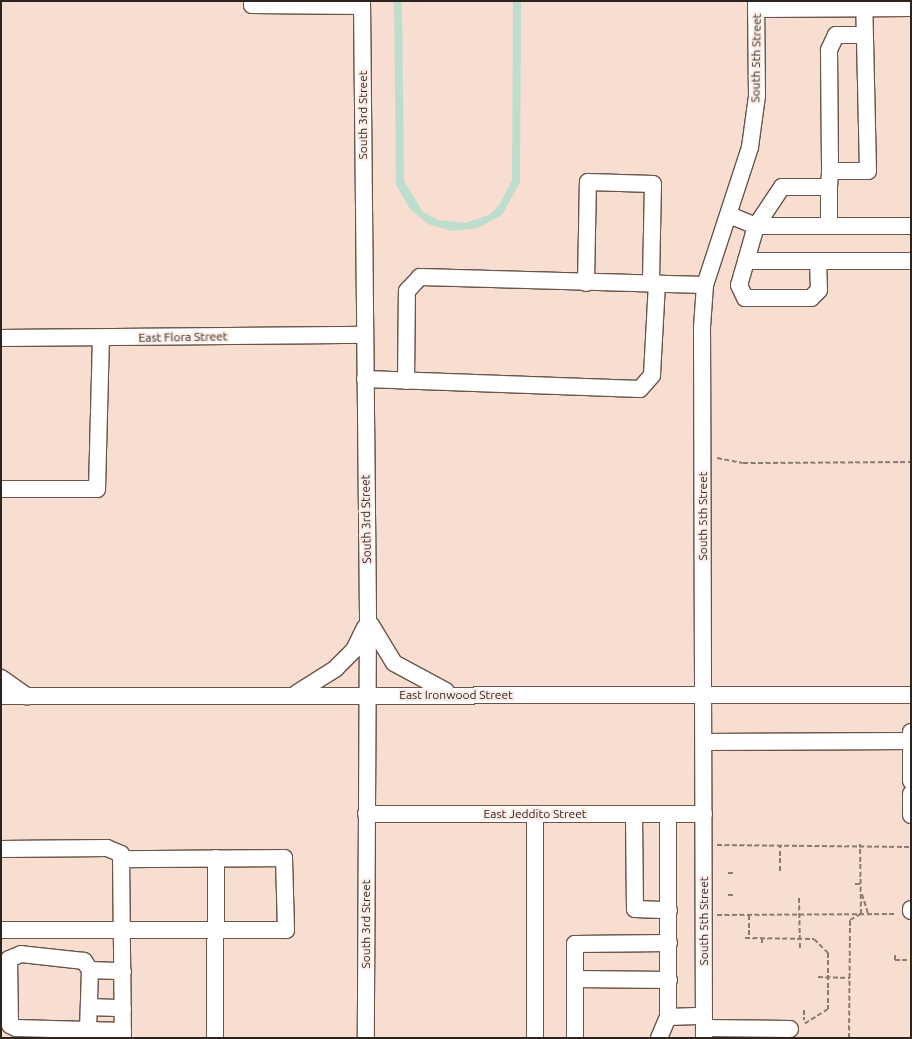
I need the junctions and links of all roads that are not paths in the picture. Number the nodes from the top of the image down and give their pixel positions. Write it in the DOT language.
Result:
graph roads {
  1 [pos="252,3"];
  2 [pos="362,3"];
  3 [pos="756,5"];
  4 [pos="864,5"];
  5 [pos="911,8"];
  6 [pos="864,35"];
  7 [pos="830,179"];
  8 [pos="729,215"];
  9 [pos="756,226"];
  10 [pos="829,226"];
  11 [pos="911,226"];
  12 [pos="746,261"];
  13 [pos="818,261"];
  14 [pos="911,261"];
  15 [pos="586,283"];
  16 [pos="654,283"];
  17 [pos="705,285"];
  18 [pos="364,336"];
  19 [pos="1,338"];
  20 [pos="101,338"];
  21 [pos="365,379"];
  22 [pos="406,381"];
  23 [pos="1,489"];
  24 [pos="368,618"];
  25 [pos="1,678"];
  26 [pos="703,694"];
  27 [pos="911,694"];
  28 [pos="367,695"];
  29 [pos="457,695"];
  30 [pos="1,696"];
  31 [pos="27,696"];
  32 [pos="291,696"];
  33 [pos="911,732"];
  34 [pos="911,741"];
  35 [pos="704,742"];
  36 [pos="911,781"];
  37 [pos="911,794"];
  38 [pos="911,810"];
  39 [pos="366,814"];
  40 [pos="535,814"];
  41 [pos="634,814"];
  42 [pos="668,814"];
  43 [pos="704,814"];
  44 [pos="911,815"];
  45 [pos="1,849"];
  46 [pos="216,858"];
  47 [pos="123,859"];
  48 [pos="669,910"];
  49 [pos="1,930"];
  50 [pos="123,930"];
  51 [pos="216,930"];
  52 [pos="669,943"];
  53 [pos="90,970"];
  54 [pos="123,971"];
  55 [pos="575,979"];
  56 [pos="669,980"];
  57 [pos="89,1007"];
  58 [pos="123,1008"];
  59 [pos="668,1017"];
  60 [pos="799,1026"];
  61 [pos="704,1027"];
  62 [pos="88,1030"];
  63 [pos="123,1034"];
  64 [pos="215,1038"];
  65 [pos="366,1038"];
  66 [pos="535,1038"];
  67 [pos="575,1038"];
  68 [pos="658,1038"];
  1 -- 2 [label="street"];
  2 -- 18 [label="street, South 3rd Street"];
  3 -- 4 [label="street"];
  3 -- 8 [label="street, South 5th Street"];
  4 -- 5 [label="street"];
  4 -- 6 [label="street"];
  6 -- 7 [label="street"];
  6 -- 7 [label="street"];
  7 -- 9 [label="street"];
  7 -- 10 [label="street"];
  8 -- 9 [label="street"];
  8 -- 17 [label="street, South 5th Street"];
  9 -- 10 [label="street"];
  9 -- 12 [label="street"];
  10 -- 11 [label="street"];
  12 -- 13 [label="street"];
  12 -- 13 [label="street"];
  13 -- 14 [label="street"];
  15 -- 16 [label="street"];
  15 -- 16 [label="street"];
  15 -- 22 [label="street"];
  16 -- 17 [label="street"];
  16 -- 22 [label="street"];
  17 -- 26 [label="street, South 5th Street"];
  18 -- 20 [label="street, East Flora Street"];
  18 -- 21 [label="street, South 3rd Street"];
  19 -- 20 [label="street, East Flora Street"];
  20 -- 23 [label="street"];
  21 -- 22 [label="street"];
  21 -- 24 [label="street, South 3rd Street"];
  24 -- 28 [label="street, South 3rd Street"];
  24 -- 29 [label="street"];
  24 -- 32 [label="street"];
  25 -- 31 [label="street"];
  26 -- 27 [label="street, East Ironwood Street"];
  26 -- 29 [label="street, East Ironwood Street"];
  26 -- 35 [label="street, South 5th Street"];
  28 -- 29 [label="street, East Ironwood Street"];
  28 -- 32 [label="street, East Ironwood Street"];
  28 -- 39 [label="street, South 3rd Street"];
  30 -- 31 [label="street, East Ironwood Street"];
  31 -- 32 [label="street, East Ironwood Street"];
  33 -- 34 [label="street"];
  34 -- 35 [label="street"];
  34 -- 36 [label="street"];
  35 -- 43 [label="street, South 5th Street"];
  37 -- 38 [label="street"];
  38 -- 44 [label="street"];
  39 -- 40 [label="street, East Jeddito Street"];
  39 -- 65 [label="street, South 3rd Street"];
  40 -- 41 [label="street, East Jeddito Street"];
  40 -- 66 [label="street"];
  41 -- 42 [label="street, East Jeddito Street"];
  41 -- 48 [label="street"];
  42 -- 43 [label="street, East Jeddito Street"];
  42 -- 48 [label="street"];
  43 -- 61 [label="street, South 5th Street"];
  45 -- 47 [label="street"];
  46 -- 47 [label="street"];
  46 -- 51 [label="street"];
  46 -- 51 [label="street"];
  47 -- 50 [label="street"];
  48 -- 52 [label="street"];
  49 -- 50 [label="street"];
  50 -- 51 [label="street"];
  50 -- 54 [label="street"];
  51 -- 64 [label="street"];
  52 -- 55 [label="street"];
  52 -- 56 [label="street"];
  53 -- 54 [label="street"];
  53 -- 57 [label="street"];
  53 -- 62 [label="street"];
  54 -- 58 [label="street"];
  55 -- 56 [label="street"];
  55 -- 67 [label="street"];
  56 -- 59 [label="street"];
  57 -- 58 [label="street"];
  57 -- 62 [label="street"];
  58 -- 63 [label="street"];
  59 -- 61 [label="street"];
  59 -- 68 [label="street"];
  60 -- 61 [label="street"];
  62 -- 63 [label="street"];
}
